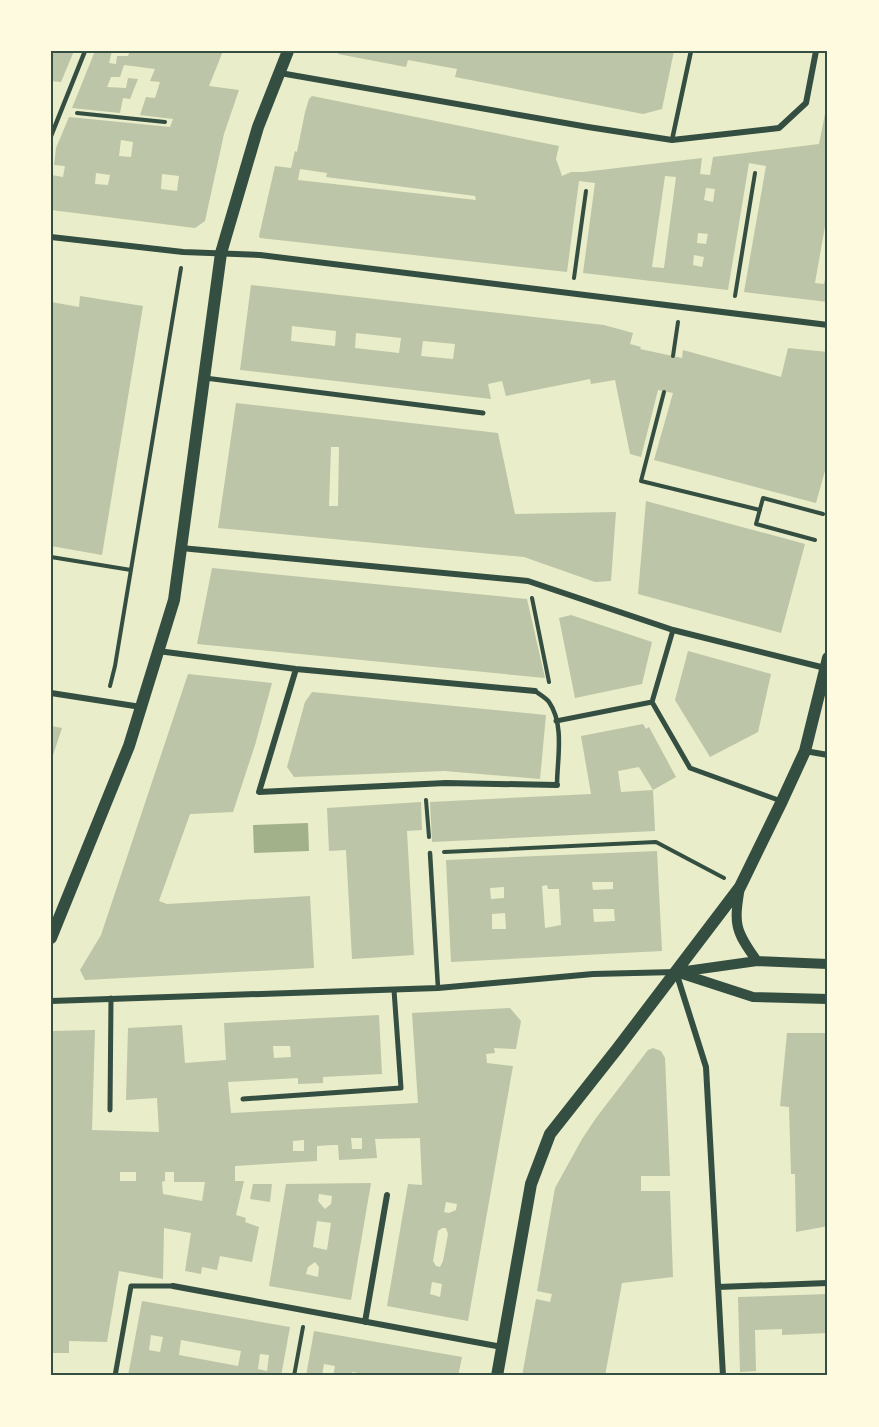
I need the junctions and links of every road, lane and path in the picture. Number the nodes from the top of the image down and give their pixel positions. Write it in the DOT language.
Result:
graph roads {
  1 [pos="85,51"];
  2 [pos="288,51"];
  3 [pos="691,51"];
  4 [pos="816,51"];
  5 [pos="280,73"];
  6 [pos="61,111"];
  7 [pos="165,123"];
  8 [pos="51,136"];
  9 [pos="672,140"];
  10 [pos="755,173"];
  11 [pos="586,191"];
  12 [pos="51,237"];
  13 [pos="183,252"];
  14 [pos="221,253"];
  15 [pos="572,293"];
  16 [pos="680,306"];
  17 [pos="732,313"];
  18 [pos="828,325"];
  19 [pos="673,356"];
  20 [pos="204,378"];
  21 [pos="664,392"];
  22 [pos="483,413"];
  23 [pos="760,510"];
  24 [pos="823,514"];
  25 [pos="815,540"];
  26 [pos="181,548"];
  27 [pos="51,557"];
  28 [pos="131,570"];
  29 [pos="528,581"];
  30 [pos="673,630"];
  31 [pos="159,651"];
  32 [pos="827,663"];
  33 [pos="296,669"];
  34 [pos="534,691"];
  35 [pos="51,693"];
  36 [pos="105,701"];
  37 [pos="548,701"];
  38 [pos="652,702"];
  39 [pos="141,707"];
  40 [pos="556,722"];
  41 [pos="804,751"];
  42 [pos="828,755"];
  43 [pos="425,784"];
  44 [pos="556,786"];
  45 [pos="782,801"];
  46 [pos="430,853"];
  47 [pos="740,886"];
  48 [pos="51,938"];
  49 [pos="757,961"];
  50 [pos="828,964"];
  51 [pos="676,972"];
  52 [pos="438,988"];
  53 [pos="394,990"];
  54 [pos="111,998"];
  55 [pos="828,999"];
  56 [pos="51,1001"];
  57 [pos="243,1099"];
  58 [pos="110,1110"];
  59 [pos="387,1195"];
  60 [pos="828,1283"];
  61 [pos="173,1286"];
  62 [pos="718,1287"];
  63 [pos="306,1311"];
  64 [pos="365,1322"];
  65 [pos="502,1347"];
  66 [pos="115,1376"];
  67 [pos="294,1376"];
  68 [pos="497,1376"];
  69 [pos="723,1376"];
  1 -- 6 [label="lane"];
  2 -- 5 [label="main road"];
  3 -- 9 [label="lane"];
  4 -- 9 [label="street"];
  5 -- 9 [label="street"];
  5 -- 14 [label="main road"];
  6 -- 7 [label="path"];
  6 -- 8 [label="lane"];
  10 -- 17 [label="path"];
  11 -- 15 [label="path"];
  12 -- 13 [label="street"];
  13 -- 14 [label="street"];
  13 -- 28 [label="path"];
  14 -- 15 [label="street"];
  14 -- 20 [label="main road"];
  15 -- 16 [label="street"];
  16 -- 17 [label="street"];
  16 -- 19 [label="path"];
  17 -- 18 [label="street"];
  20 -- 22 [label="street"];
  20 -- 26 [label="main road"];
  21 -- 23 [label="path"];
  23 -- 24 [label="path"];
  23 -- 25 [label="path"];
  26 -- 29 [label="street"];
  26 -- 31 [label="main road"];
  27 -- 28 [label="path"];
  28 -- 36 [label="path"];
  29 -- 30 [label="street"];
  29 -- 37 [label="path"];
  30 -- 32 [label="street"];
  30 -- 38 [label="street"];
  31 -- 33 [label="street"];
  31 -- 39 [label="main road"];
  32 -- 41 [label="main road"];
  33 -- 34 [label="street"];
  33 -- 43 [label="street"];
  34 -- 37 [label="lane"];
  35 -- 36 [label="street"];
  36 -- 39 [label="street"];
  37 -- 40 [label="lane"];
  38 -- 40 [label="street"];
  38 -- 45 [label="street"];
  39 -- 48 [label="main road"];
  40 -- 44 [label="lane"];
  41 -- 42 [label="street"];
  41 -- 45 [label="main road"];
  43 -- 44 [label="street"];
  43 -- 46 [label="path"];
  45 -- 47 [label="main road"];
  46 -- 47 [label="path"];
  46 -- 52 [label="lane"];
  47 -- 49 [label="street"];
  47 -- 51 [label="main road"];
  49 -- 50 [label="street"];
  49 -- 51 [label="street"];
  51 -- 52 [label="street"];
  51 -- 55 [label="street"];
  51 -- 62 [label="street"];
  51 -- 65 [label="main road"];
  52 -- 53 [label="street"];
  53 -- 54 [label="street"];
  53 -- 57 [label="street"];
  54 -- 56 [label="street"];
  54 -- 58 [label="street"];
  59 -- 64 [label="street"];
  60 -- 62 [label="street"];
  61 -- 63 [label="street"];
  61 -- 66 [label="street"];
  62 -- 69 [label="street"];
  63 -- 64 [label="street"];
  63 -- 67 [label="path"];
  64 -- 65 [label="street"];
  65 -- 68 [label="main road"];
}
